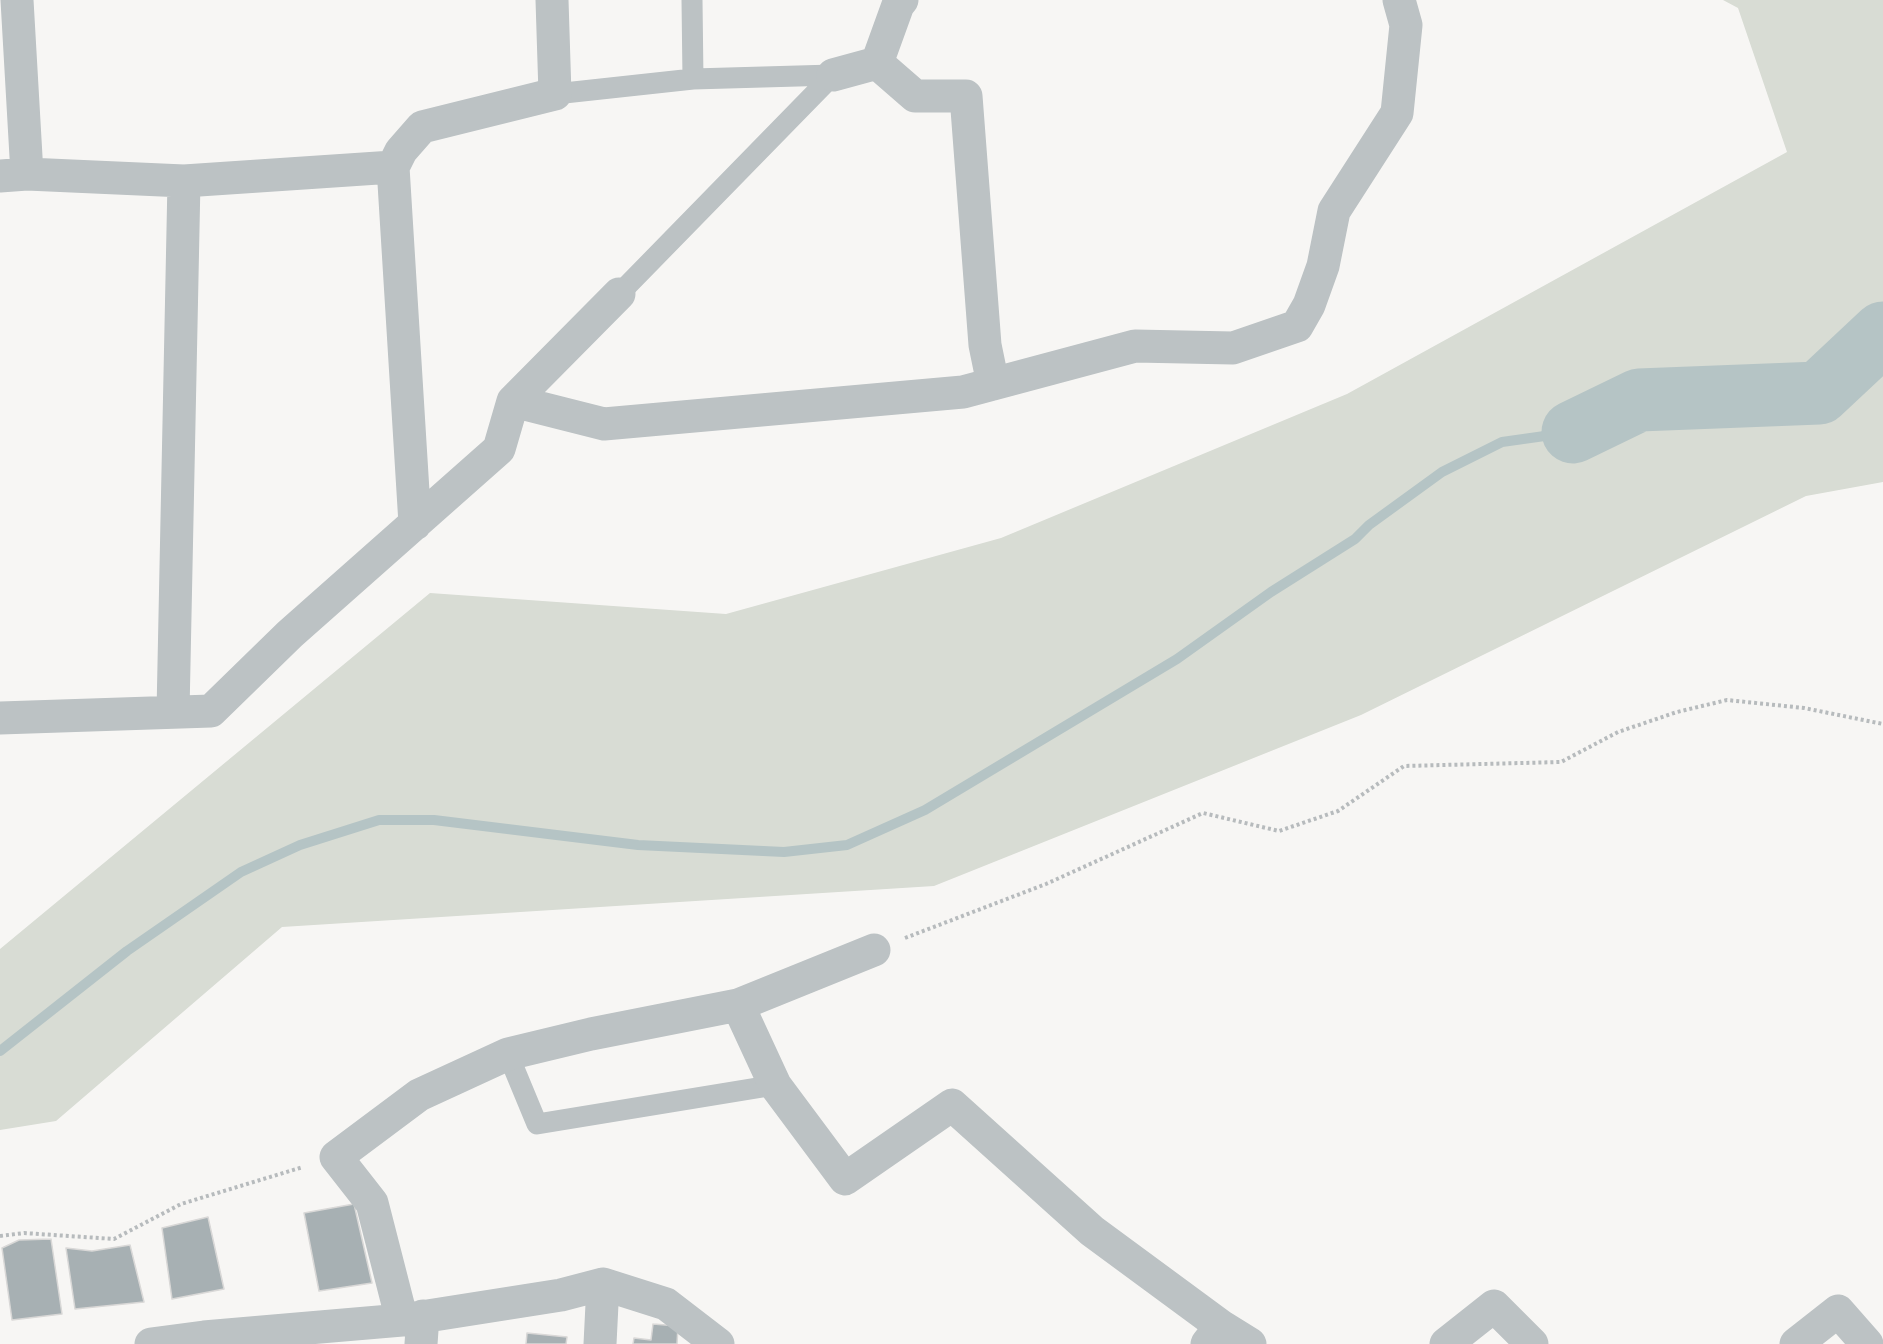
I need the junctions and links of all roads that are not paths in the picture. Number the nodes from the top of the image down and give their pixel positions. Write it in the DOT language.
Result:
graph roads {
  1 [pos="17,0"];
  2 [pos="552,0"];
  3 [pos="692,0"];
  4 [pos="1399,0"];
  5 [pos="899,2"];
  6 [pos="877,63"];
  7 [pos="833,75"];
  8 [pos="693,79"];
  9 [pos="555,94"];
  10 [pos="393,167"];
  11 [pos="14,175"];
  12 [pos="184,181"];
  13 [pos="619,294"];
  14 [pos="993,384"];
  15 [pos="513,401"];
  16 [pos="415,524"];
  17 [pos="173,712"];
  18 [pos="0,718"];
  19 [pos="874,950"];
  20 [pos="738,1005"];
  21 [pos="508,1054"];
  22 [pos="775,1085"];
  23 [pos="603,1284"];
  24 [pos="416,1326"];
  25 [pos="1214,1335"];
  26 [pos="204,1340"];
  27 [pos="151,1344"];
  28 [pos="600,1344"];
  29 [pos="718,1344"];
  30 [pos="1250,1344"];
  31 [pos="1446,1344"];
  32 [pos="1532,1344"];
  33 [pos="1796,1344"];
  34 [pos="1867,1344"];
  1 -- 11 [label="street"];
  2 -- 9 [label="street"];
  3 -- 8 [label="lane"];
  4 -- 14 [label="street"];
  5 -- 6 [label="street"];
  6 -- 7 [label="street"];
  6 -- 14 [label="street"];
  7 -- 8 [label="lane"];
  7 -- 13 [label="lane"];
  8 -- 9 [label="lane"];
  9 -- 10 [label="street"];
  10 -- 12 [label="street"];
  10 -- 16 [label="street"];
  11 -- 12 [label="street"];
  12 -- 17 [label="street"];
  13 -- 15 [label="street"];
  14 -- 15 [label="street"];
  15 -- 16 [label="street"];
  16 -- 17 [label="street"];
  17 -- 18 [label="street"];
  19 -- 20 [label="street"];
  20 -- 21 [label="street"];
  20 -- 22 [label="street"];
  21 -- 22 [label="lane"];
  21 -- 24 [label="street"];
  22 -- 25 [label="street"];
  23 -- 24 [label="street"];
  23 -- 28 [label="street"];
  23 -- 29 [label="street"];
  24 -- 26 [label="street"];
  25 -- 30 [label="street"];
  26 -- 27 [label="street"];
  31 -- 32 [label="street"];
  33 -- 34 [label="street"];
}
